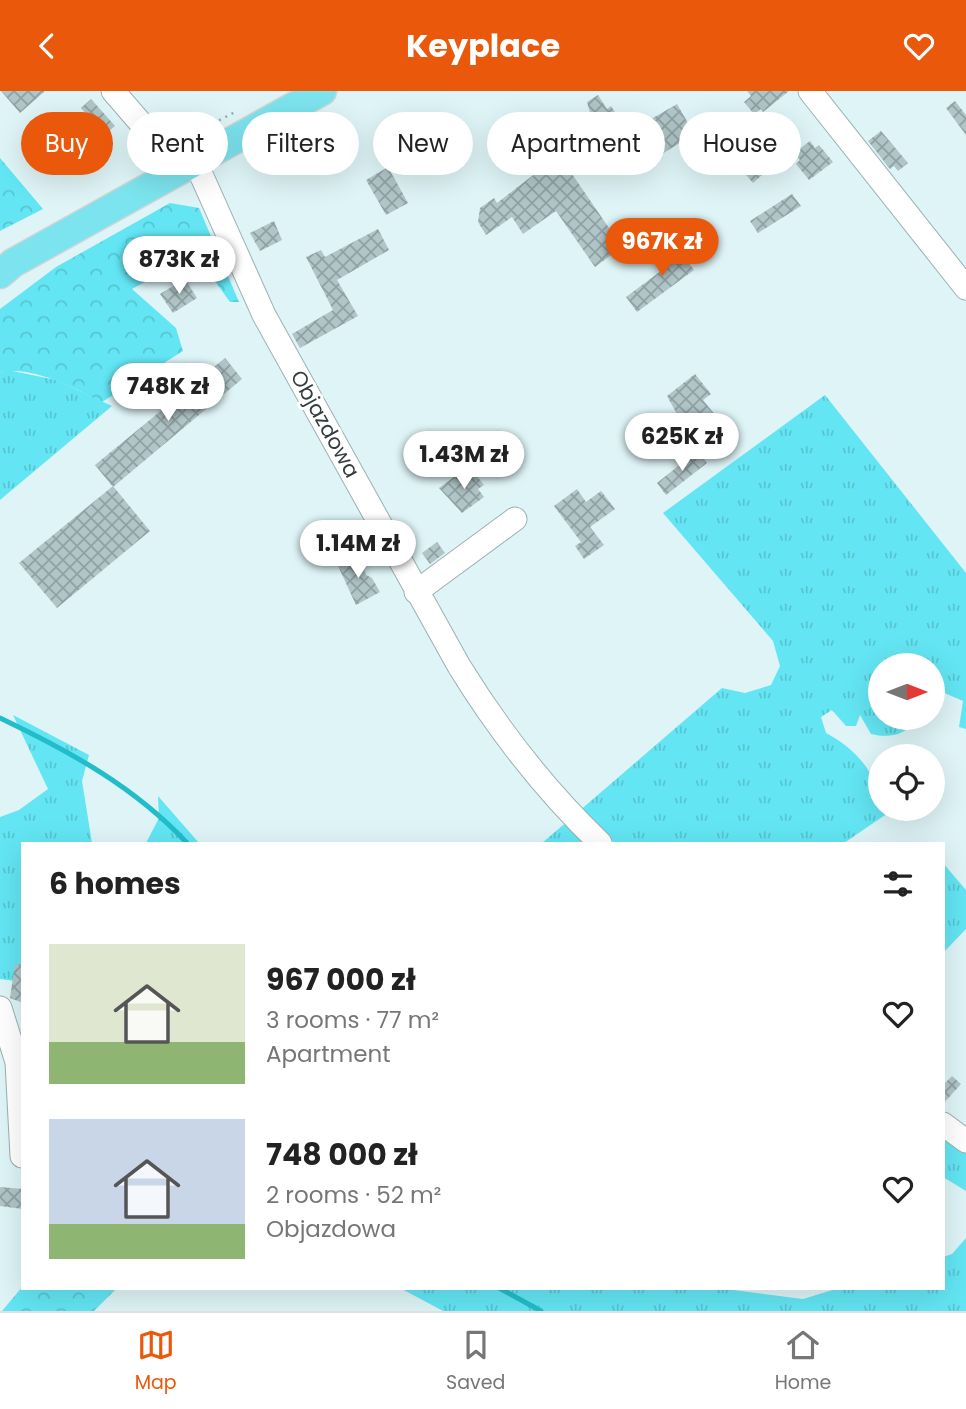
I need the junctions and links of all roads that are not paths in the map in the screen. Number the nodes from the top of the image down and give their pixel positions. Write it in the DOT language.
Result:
graph roads {
  1 [pos="113,91"];
  2 [pos="322,91"];
  3 [pos="810,91"];
  4 [pos="131,112"];
  5 [pos="228,143"];
  6 [pos="169,175"];
  7 [pos="191,175"];
  8 [pos="4,264"];
  9 [pos="966,288"];
  10 [pos="515,519"];
  11 [pos="416,592"];
  12 [pos="599,842"];
  13 [pos="0,1008"];
  14 [pos="945,1126"];
  15 [pos="21,1137"];
  16 [pos="966,1142"];
  1 -- 4 [label="street, Objazdowa"];
  2 -- 5 [label="main road"];
  3 -- 9 [label="street"];
  6 -- 8 [label="main road"];
  7 -- 11 [label="street, Objazdowa"];
  10 -- 11 [label="street"];
  11 -- 12 [label="street, Objazdowa"];
  13 -- 15 [label="street"];
  14 -- 16 [label="street"];
}
